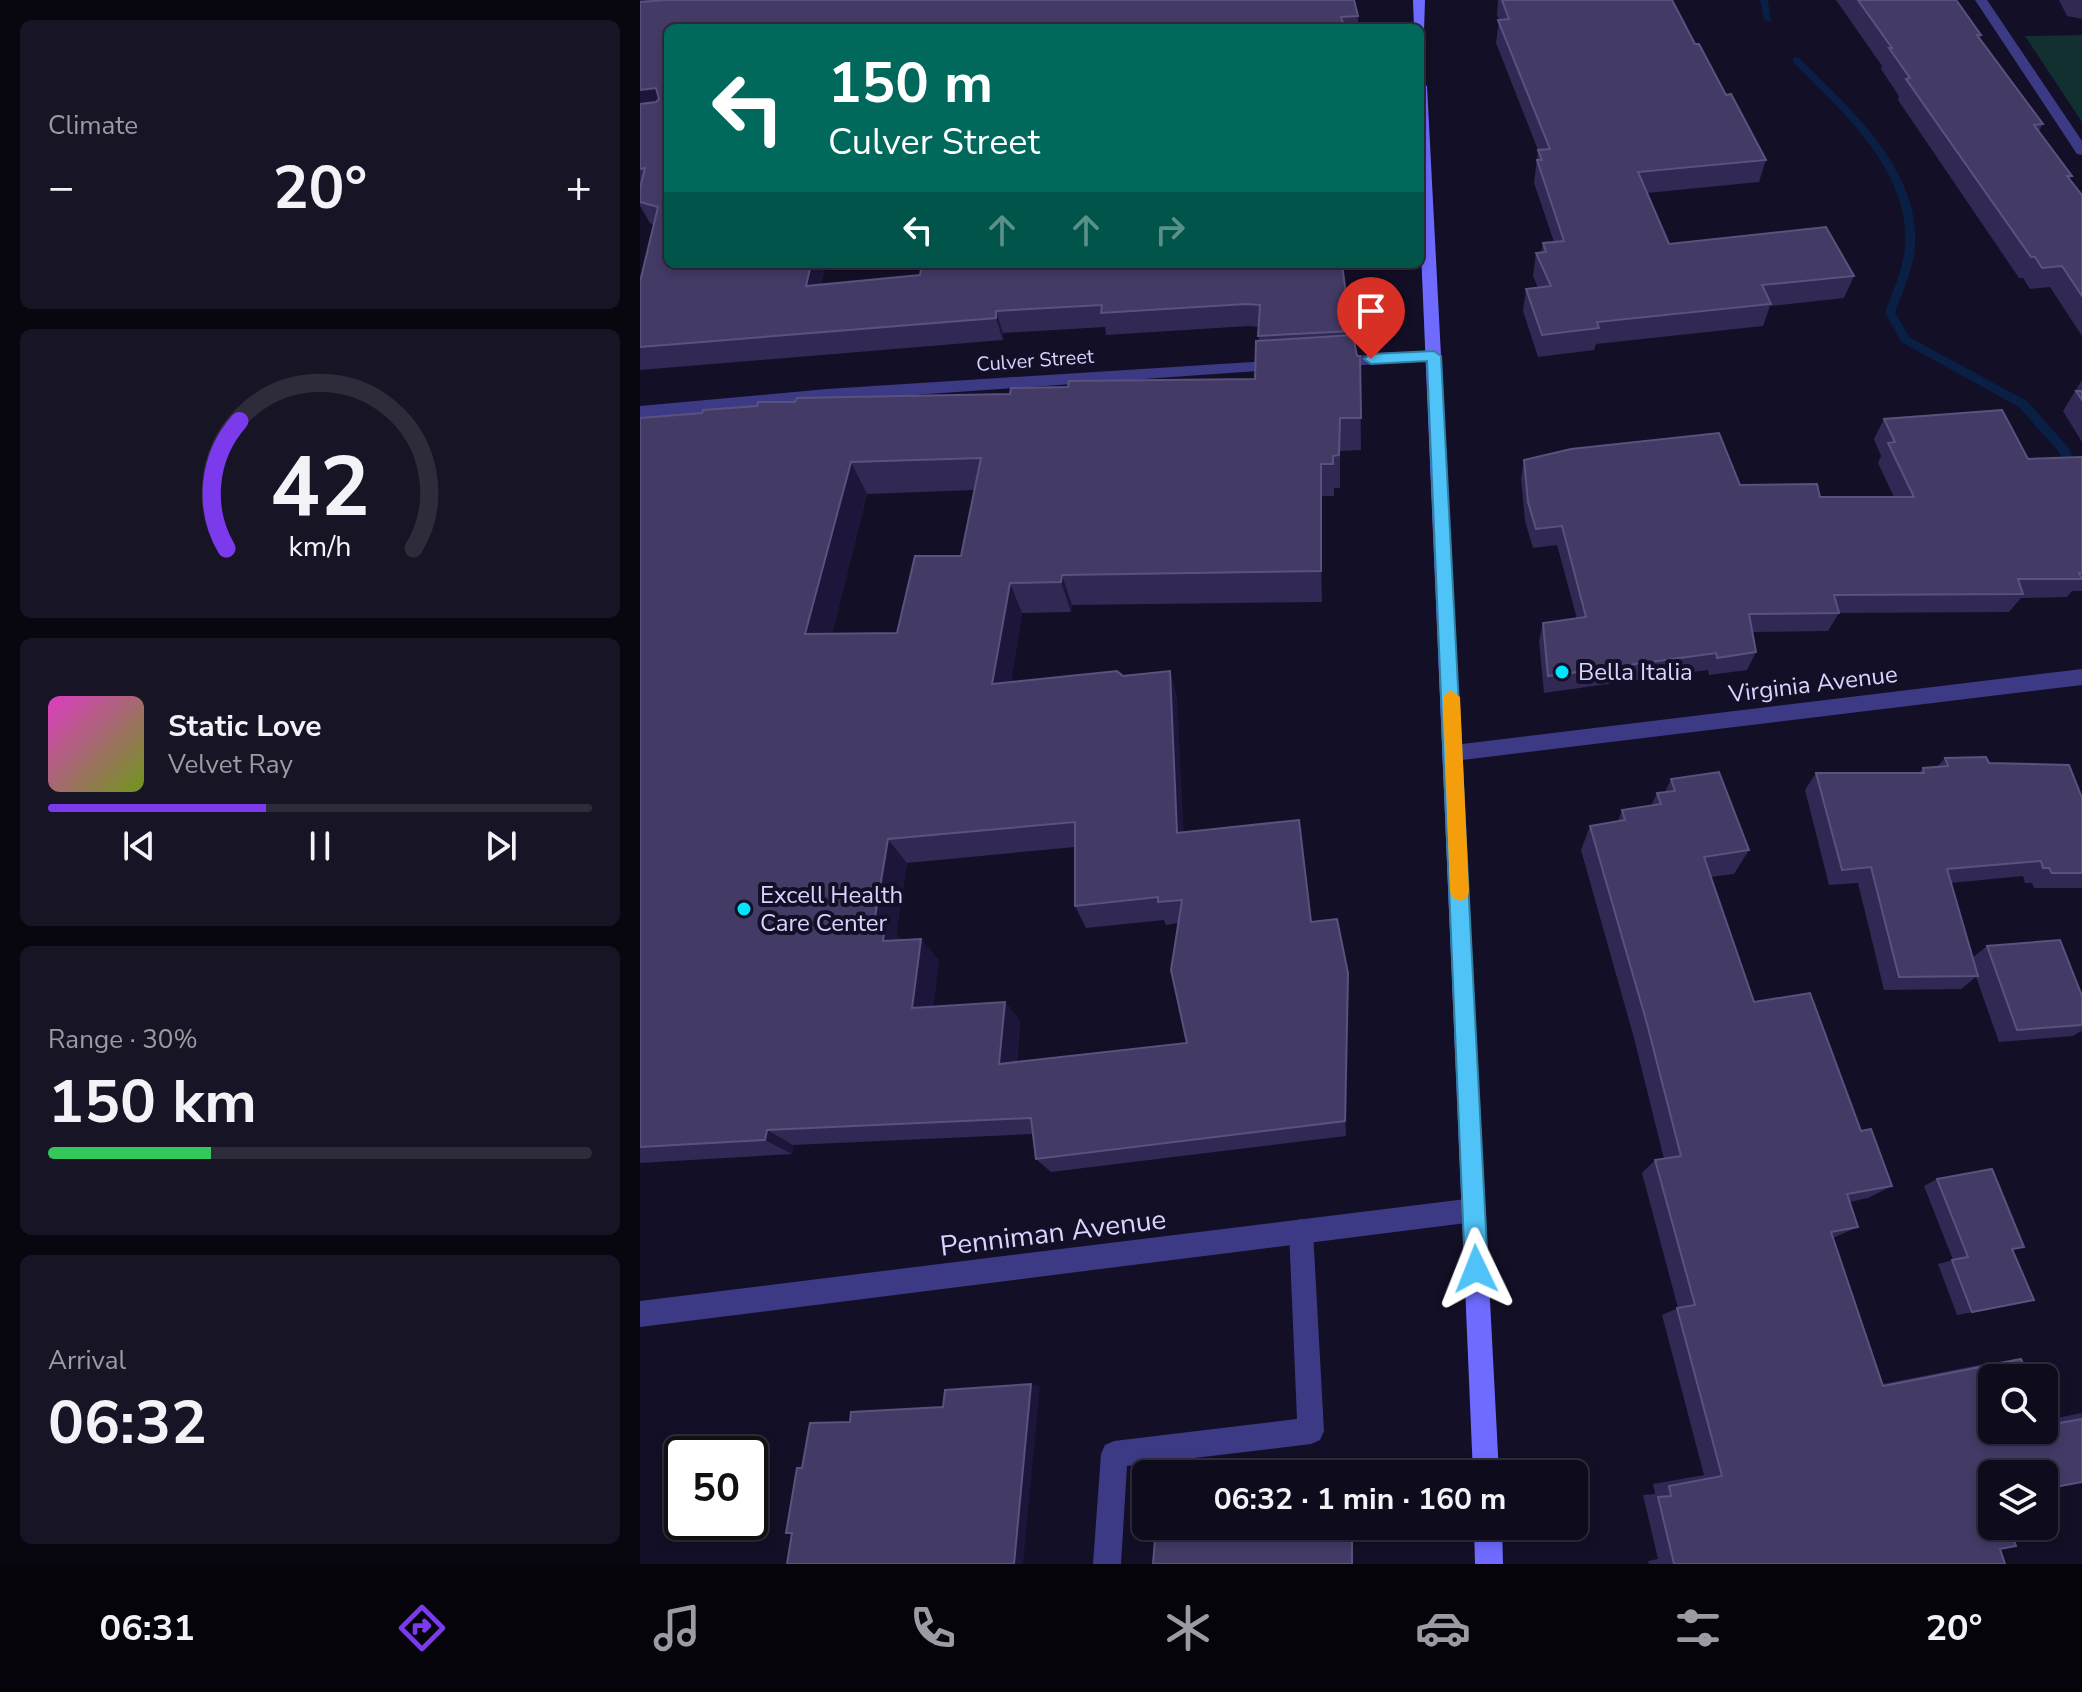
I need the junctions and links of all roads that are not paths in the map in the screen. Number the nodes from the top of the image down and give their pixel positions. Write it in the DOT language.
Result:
graph roads {
  1 [pos="1419,0"];
  2 [pos="1981,0"];
  3 [pos="1420,24"];
  4 [pos="2082,151"];
  5 [pos="1424,163"];
  6 [pos="1434,356"];
  7 [pos="1325,362"];
  8 [pos="1293,364"];
  9 [pos="640,412"];
  10 [pos="2082,677"];
  11 [pos="1454,753"];
  12 [pos="1474,1210"];
  13 [pos="1301,1231"];
  14 [pos="640,1314"];
  15 [pos="1485,1460"];
  16 [pos="1488,1540"];
  17 [pos="1107,1564"];
  18 [pos="1489,1564"];
  1 -- 3 [label="main road"];
  2 -- 4 [label="street"];
  5 -- 6 [label="main road"];
  6 -- 7 [label="street"];
  6 -- 11 [label="main road"];
  8 -- 9 [label="street, Culver Street"];
  10 -- 11 [label="street, Virginia Avenue"];
  11 -- 12 [label="main road"];
  12 -- 13 [label="street, Penniman Avenue"];
  12 -- 15 [label="main road"];
  13 -- 14 [label="street, Penniman Avenue"];
  13 -- 17 [label="street"];
  16 -- 18 [label="main road"];
}
